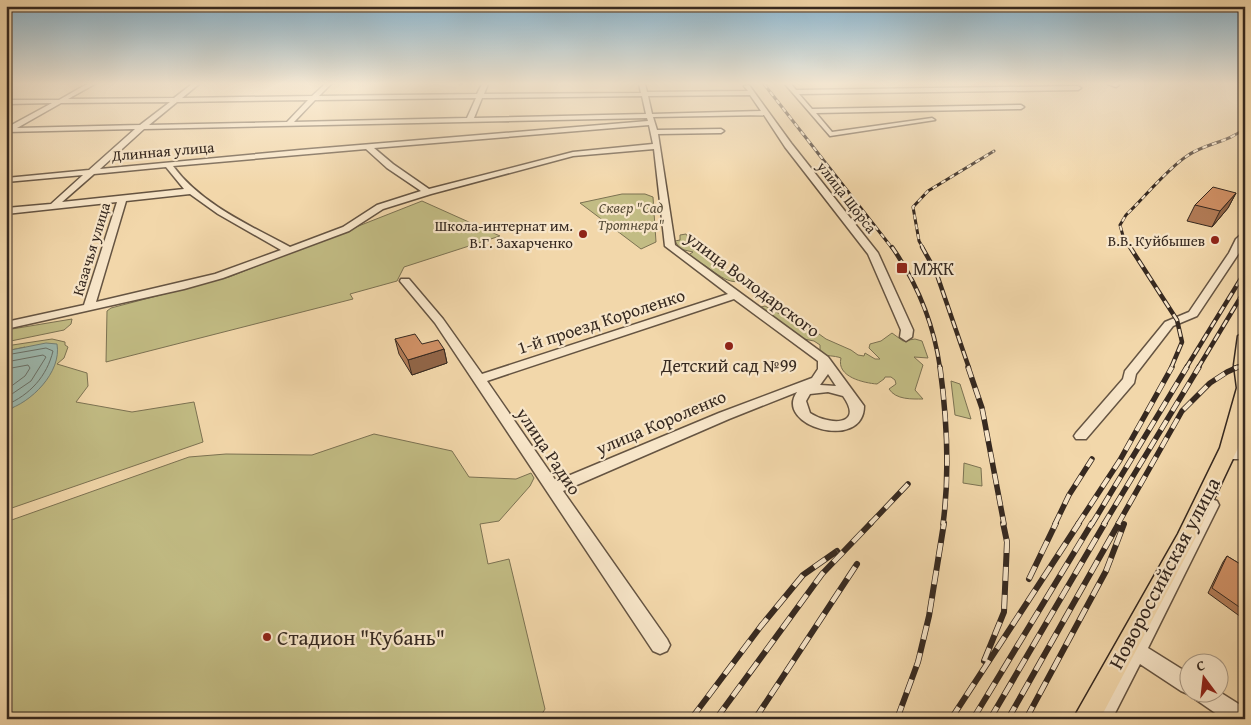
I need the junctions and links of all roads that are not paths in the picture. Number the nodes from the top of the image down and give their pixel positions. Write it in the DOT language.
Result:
graph roads {
  1 [pos="30,118"];
  2 [pos="153,118"];
  3 [pos="294,118"];
  4 [pos="650,118"];
  5 [pos="710,118"];
  6 [pos="770,118"];
  7 [pos="817,118"];
  8 [pos="929,118"];
  9 [pos="470,119"];
  10 [pos="290,122"];
  11 [pos="651,123"];
  12 [pos="142,126"];
  13 [pos="7,130"];
  14 [pos="721,131"];
  15 [pos="657,146"];
  16 [pos="368,147"];
  17 [pos="168,165"];
  18 [pos="90,172"];
  19 [pos="6,180"];
  20 [pos="190,191"];
  21 [pos="428,192"];
  22 [pos="122,199"];
  23 [pos="53,206"];
  24 [pos="6,210"];
  25 [pos="1245,234"];
  26 [pos="287,249"];
  27 [pos="405,281"];
  28 [pos="735,295"];
  29 [pos="89,307"];
  30 [pos="6,326"];
  31 [pos="1245,336"];
  32 [pos="906,337"];
  33 [pos="824,360"];
  34 [pos="1244,375"];
  35 [pos="478,380"];
  36 [pos="818,380"];
  37 [pos="786,391"];
  38 [pos="805,391"];
  39 [pos="848,393"];
  40 [pos="1245,428"];
  41 [pos="1080,436"];
  42 [pos="552,489"];
  43 [pos="660,645"];
  44 [pos="1132,648"];
  45 [pos="1178,678"];
  46 [pos="1217,702"];
  47 [pos="1086,719"];
  48 [pos="1101,719"];
  49 [pos="1243,719"];
  1 -- 13 [label="street"];
  2 -- 12 [label="street"];
  3 -- 10 [label="street"];
  4 -- 11 [label="street, улица Володарского"];
  5 -- 11 [label="street"];
  6 -- 32 [label="street, улица Щорса"];
  7 -- 8 [label="street, улица Щорса"];
  9 -- 10 [label="street"];
  9 -- 11 [label="street"];
  10 -- 12 [label="street"];
  11 -- 14 [label="street"];
  11 -- 15 [label="street, улица Володарского"];
  11 -- 16 [label="street, Длинная улица"];
  12 -- 13 [label="street"];
  12 -- 18 [label="street"];
  15 -- 21 [label="street"];
  15 -- 28 [label="street, улица Володарского"];
  16 -- 17 [label="street, Длинная улица"];
  16 -- 21 [label="street"];
  17 -- 18 [label="street, Длинная улица"];
  17 -- 20 [label="street"];
  18 -- 19 [label="street, Длинная улица"];
  18 -- 23 [label="street"];
  20 -- 22 [label="street, Казачья улица"];
  20 -- 26 [label="street"];
  21 -- 26 [label="street"];
  22 -- 23 [label="street, Казачья улица"];
  22 -- 29 [label="street, Казачья улица"];
  23 -- 24 [label="street, Казачья улица"];
  25 -- 41 [label="street"];
  26 -- 29 [label="street"];
  27 -- 35 [label="street, улица Радио"];
  28 -- 33 [label="street, улица Володарского"];
  28 -- 35 [label="street, 1-й проезд Короленко"];
  29 -- 30 [label="street"];
  31 -- 34 [label="main road, Новороссийская улица"];
  33 -- 36 [label="street"];
  33 -- 39 [label="street, улица Володарского"];
  34 -- 44 [label="main road, Новороссийская улица"];
  35 -- 42 [label="street, улица Радио"];
  36 -- 37 [label="street, улица Короленко"];
  36 -- 38 [label="street"];
  37 -- 38 [label="street, улица Короленко"];
  37 -- 42 [label="street, улица Короленко"];
  38 -- 39 [label="street"];
  38 -- 39 [label="street, улица Володарского"];
  40 -- 44 [label="street, Новороссийская улица"];
  42 -- 43 [label="street, улица Радио"];
  44 -- 45 [label="street"];
  44 -- 47 [label="main road, Новороссийская улица"];
  44 -- 48 [label="street, Новороссийская улица"];
  46 -- 49 [label="street"];
}
